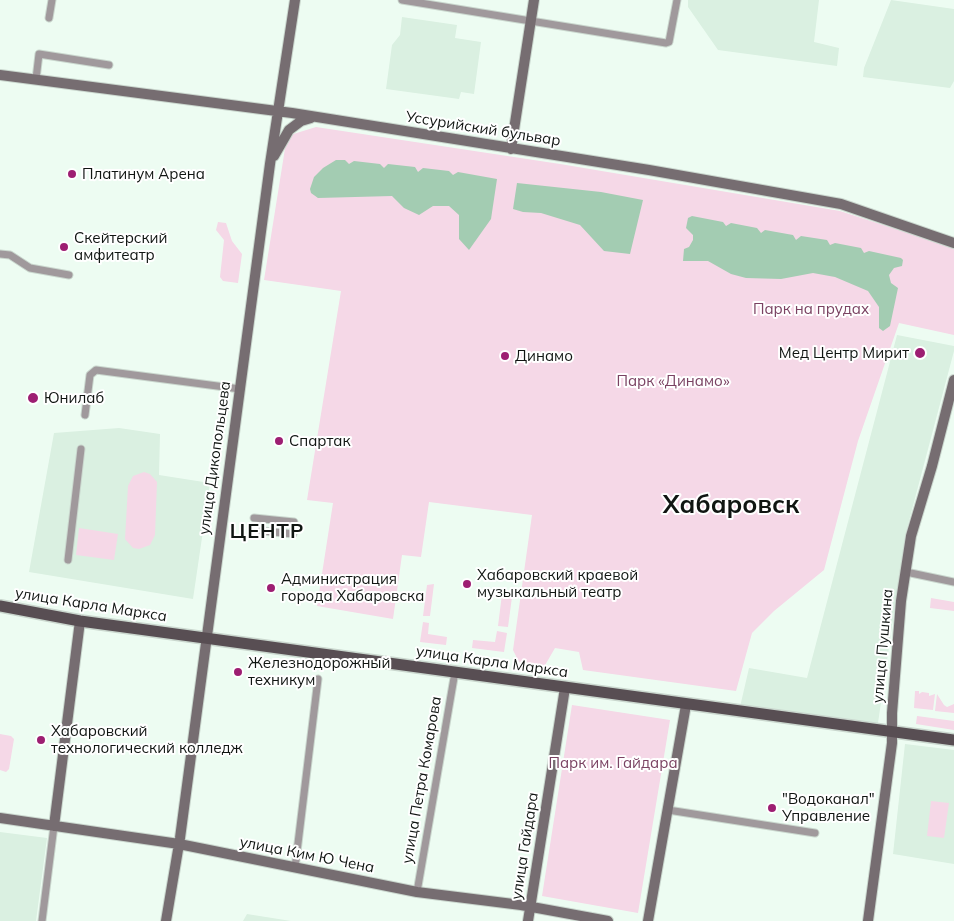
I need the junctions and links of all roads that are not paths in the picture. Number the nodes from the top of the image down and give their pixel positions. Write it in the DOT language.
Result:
graph roads {
  1 [pos="52,0"];
  2 [pos="295,0"];
  3 [pos="402,0"];
  4 [pos="534,0"];
  5 [pos="677,0"];
  6 [pos="49,18"];
  7 [pos="532,22"];
  8 [pos="109,65"];
  9 [pos="0,75"];
  10 [pos="36,80"];
  11 [pos="278,112"];
  12 [pos="316,117"];
  13 [pos="511,149"];
  14 [pos="270,164"];
  15 [pos="954,243"];
  16 [pos="0,254"];
  17 [pos="69,275"];
  18 [pos="954,380"];
  19 [pos="240,389"];
  20 [pos="85,415"];
  21 [pos="81,449"];
  22 [pos="254,518"];
  23 [pos="272,520"];
  24 [pos="253,530"];
  25 [pos="270,532"];
  26 [pos="68,560"];
  27 [pos="906,572"];
  28 [pos="954,582"];
  29 [pos="0,606"];
  30 [pos="80,621"];
  31 [pos="207,638"];
  32 [pos="455,672"];
  33 [pos="318,679"];
  34 [pos="565,688"];
  35 [pos="686,705"];
  36 [pos="892,732"];
  37 [pos="954,740"];
  38 [pos="668,810"];
  39 [pos="0,818"];
  40 [pos="54,826"];
  41 [pos="815,833"];
  42 [pos="179,844"];
  43 [pos="295,868"];
  44 [pos="417,892"];
  45 [pos="530,907"];
  46 [pos="42,921"];
  47 [pos="166,921"];
  48 [pos="528,921"];
  49 [pos="608,921"];
  50 [pos="648,921"];
  51 [pos="868,921"];
  1 -- 6 [label="street"];
  2 -- 11 [label="street, улица Дикопольцева"];
  3 -- 7 [label="street"];
  4 -- 7 [label="street"];
  5 -- 7 [label="street"];
  7 -- 13 [label="street"];
  8 -- 10 [label="street"];
  9 -- 10 [label="street, Уссурийский бульвар"];
  10 -- 11 [label="street, Уссурийский бульвар"];
  11 -- 12 [label="street, Уссурийский бульвар"];
  11 -- 14 [label="street, улица Дикопольцева"];
  12 -- 13 [label="street, Уссурийский бульвар"];
  12 -- 14 [label="street"];
  13 -- 15 [label="street, Уссурийский бульвар"];
  14 -- 19 [label="street, улица Дикопольцева"];
  16 -- 17 [label="street"];
  18 -- 27 [label="street, улица Пушкина"];
  19 -- 20 [label="street"];
  19 -- 31 [label="street, улица Дикопольцева"];
  21 -- 26 [label="street"];
  22 -- 23 [label="street"];
  23 -- 25 [label="street"];
  23 -- 25 [label="street"];
  24 -- 25 [label="street"];
  27 -- 28 [label="street"];
  27 -- 36 [label="street, улица Пушкина"];
  29 -- 30 [label="main road, улица Карла Маркса"];
  30 -- 31 [label="main road, улица Карла Маркса"];
  30 -- 40 [label="street"];
  31 -- 32 [label="main road, улица Карла Маркса"];
  31 -- 42 [label="street, улица Дикопольцева"];
  32 -- 34 [label="main road, улица Карла Маркса"];
  32 -- 44 [label="street, улица Петра Комарова"];
  33 -- 43 [label="street"];
  34 -- 35 [label="main road, улица Карла Маркса"];
  34 -- 45 [label="street, улица Гайдара"];
  35 -- 36 [label="main road, улица Карла Маркса"];
  35 -- 38 [label="street"];
  36 -- 37 [label="main road, улица Карла Маркса"];
  36 -- 51 [label="street, улица Пушкина"];
  38 -- 41 [label="street"];
  38 -- 50 [label="street"];
  39 -- 40 [label="street, улица Ким Ю Чена"];
  40 -- 42 [label="street, улица Ким Ю Чена"];
  40 -- 46 [label="street"];
  42 -- 43 [label="street, улица Ким Ю Чена"];
  42 -- 47 [label="street, улица Дикопольцева"];
  43 -- 44 [label="street, улица Ким Ю Чена"];
  44 -- 45 [label="street, улица Ким Ю Чена"];
  45 -- 48 [label="street, улица Гайдара"];
  45 -- 49 [label="street, улица Ким Ю Чена"];
}
